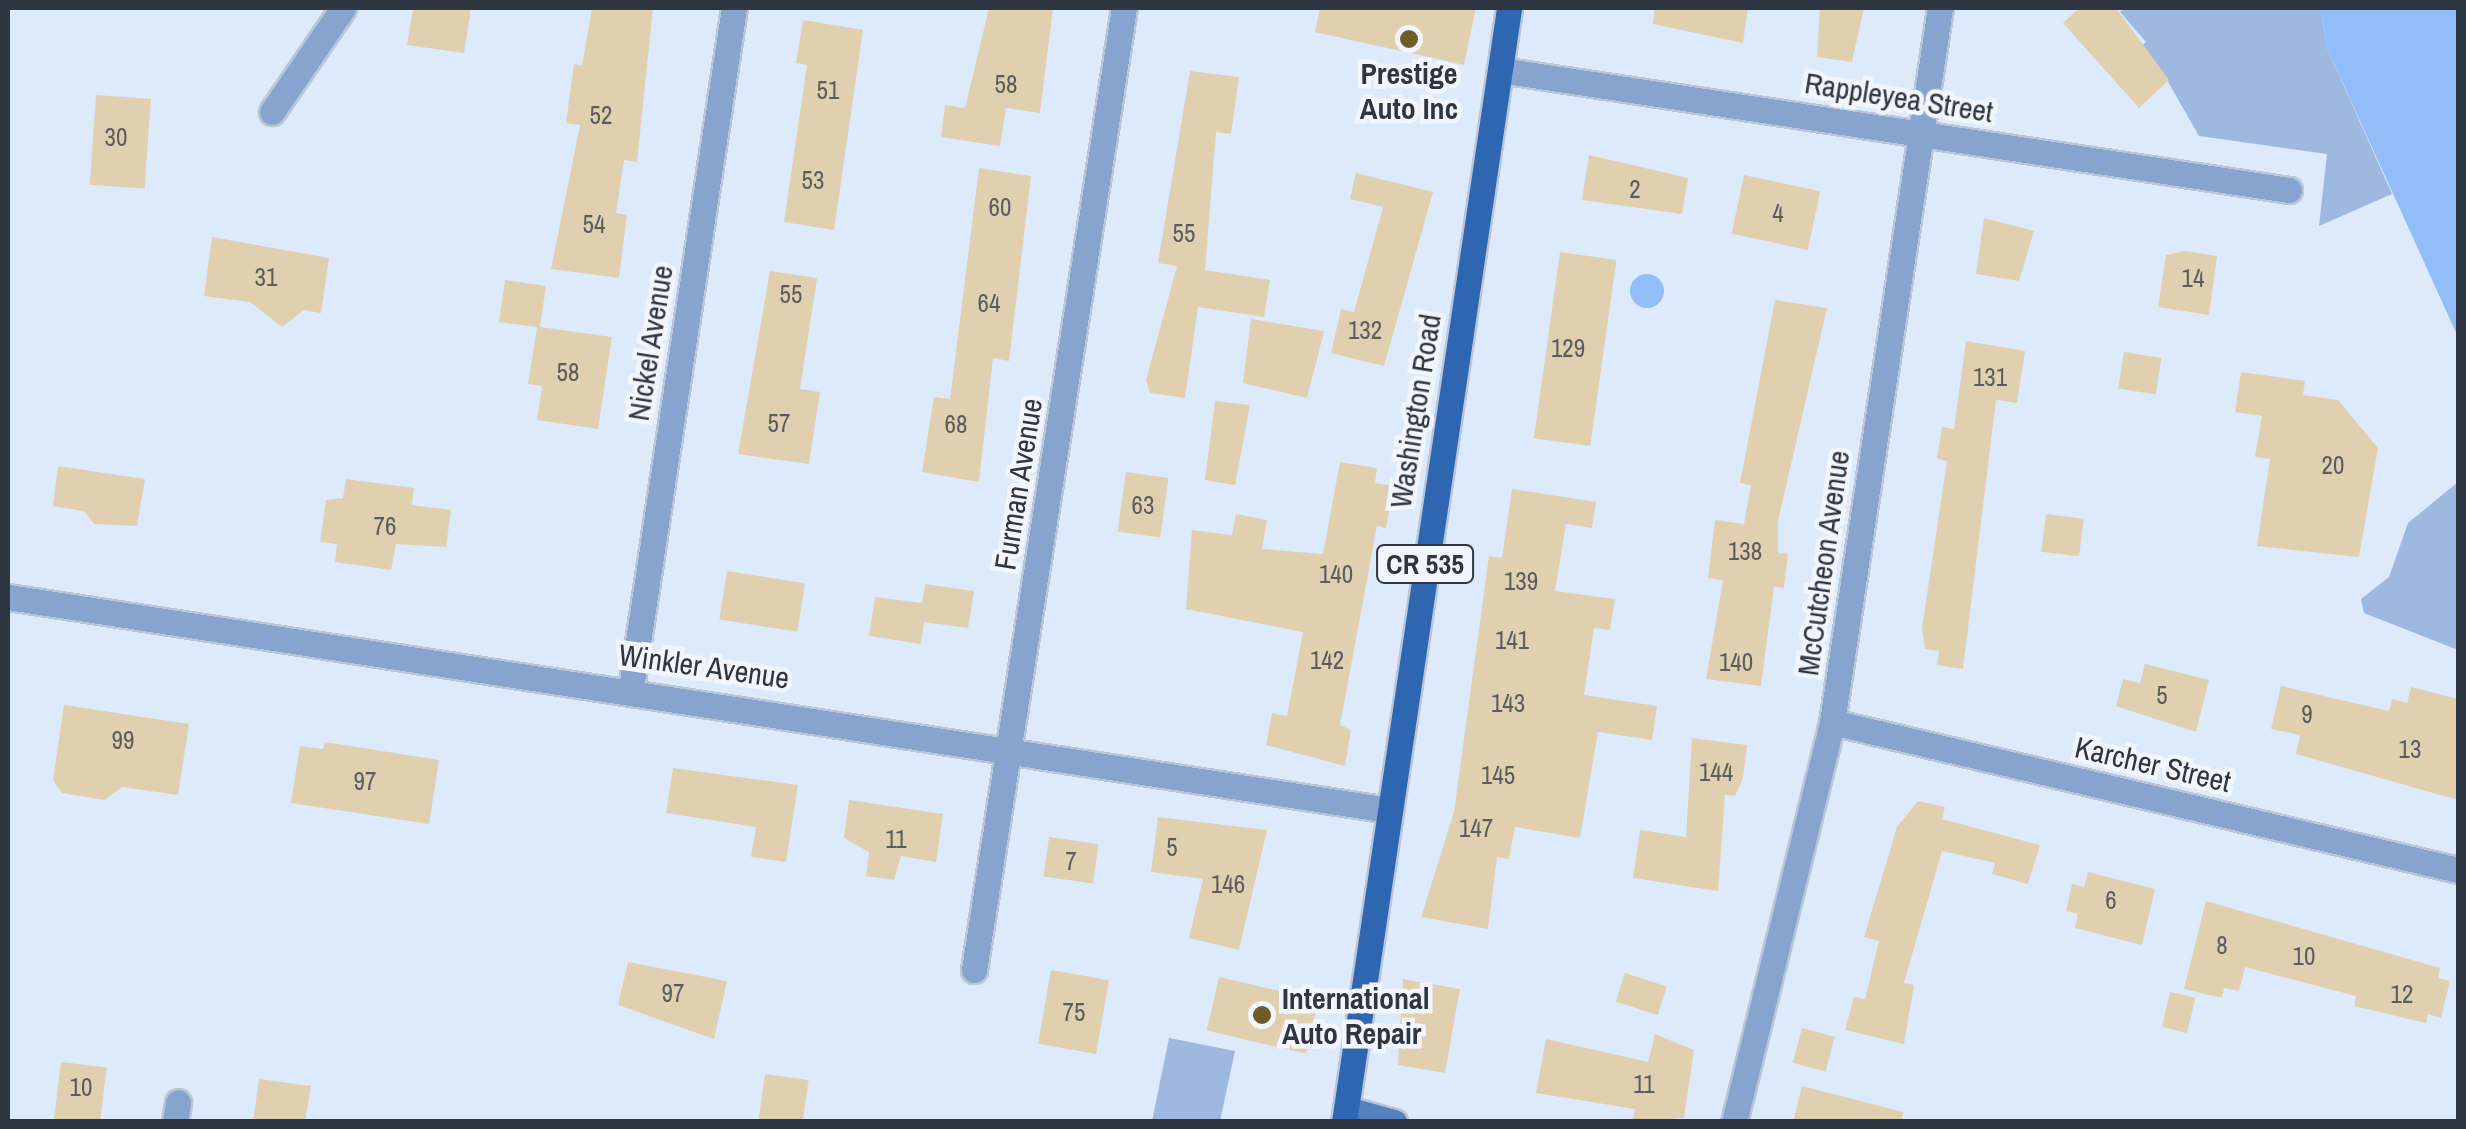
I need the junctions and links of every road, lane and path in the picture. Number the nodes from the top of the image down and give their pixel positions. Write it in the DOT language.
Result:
graph roads {
  1 [pos="343,8"];
  2 [pos="734,8"];
  3 [pos="1124,8"];
  4 [pos="1509,8"];
  5 [pos="1940,8"];
  6 [pos="1500,70"];
  7 [pos="272,112"];
  8 [pos="1920,132"];
  9 [pos="2289,190"];
  10 [pos="8,597"];
  11 [pos="631,688"];
  12 [pos="1832,722"];
  13 [pos="1011,745"];
  14 [pos="1388,810"];
  15 [pos="2458,870"];
  16 [pos="974,970"];
  17 [pos="1345,1115"];
  18 [pos="1394,1122"];
  19 [pos="1734,1122"];
  1 -- 7 [label="street"];
  2 -- 11 [label="street, Nickel Avenue"];
  3 -- 13 [label="street, Furman Avenue"];
  4 -- 6 [label="main road, Washington Road / CR 535"];
  5 -- 8 [label="street, McCutcheon Avenue"];
  6 -- 8 [label="street, Rappleyea Street"];
  6 -- 14 [label="main road, Washington Road / CR 535"];
  8 -- 9 [label="street, Rappleyea Street"];
  8 -- 12 [label="street, McCutcheon Avenue"];
  10 -- 11 [label="street, Winkler Avenue"];
  11 -- 13 [label="street, Winkler Avenue"];
  12 -- 15 [label="street, Karcher Street"];
  12 -- 19 [label="street, McCutcheon Avenue"];
  13 -- 14 [label="street, Winkler Avenue"];
  13 -- 16 [label="street, Furman Avenue"];
  14 -- 17 [label="main road, Washington Road / CR 535"];
  17 -- 18 [label="main road"];
}
